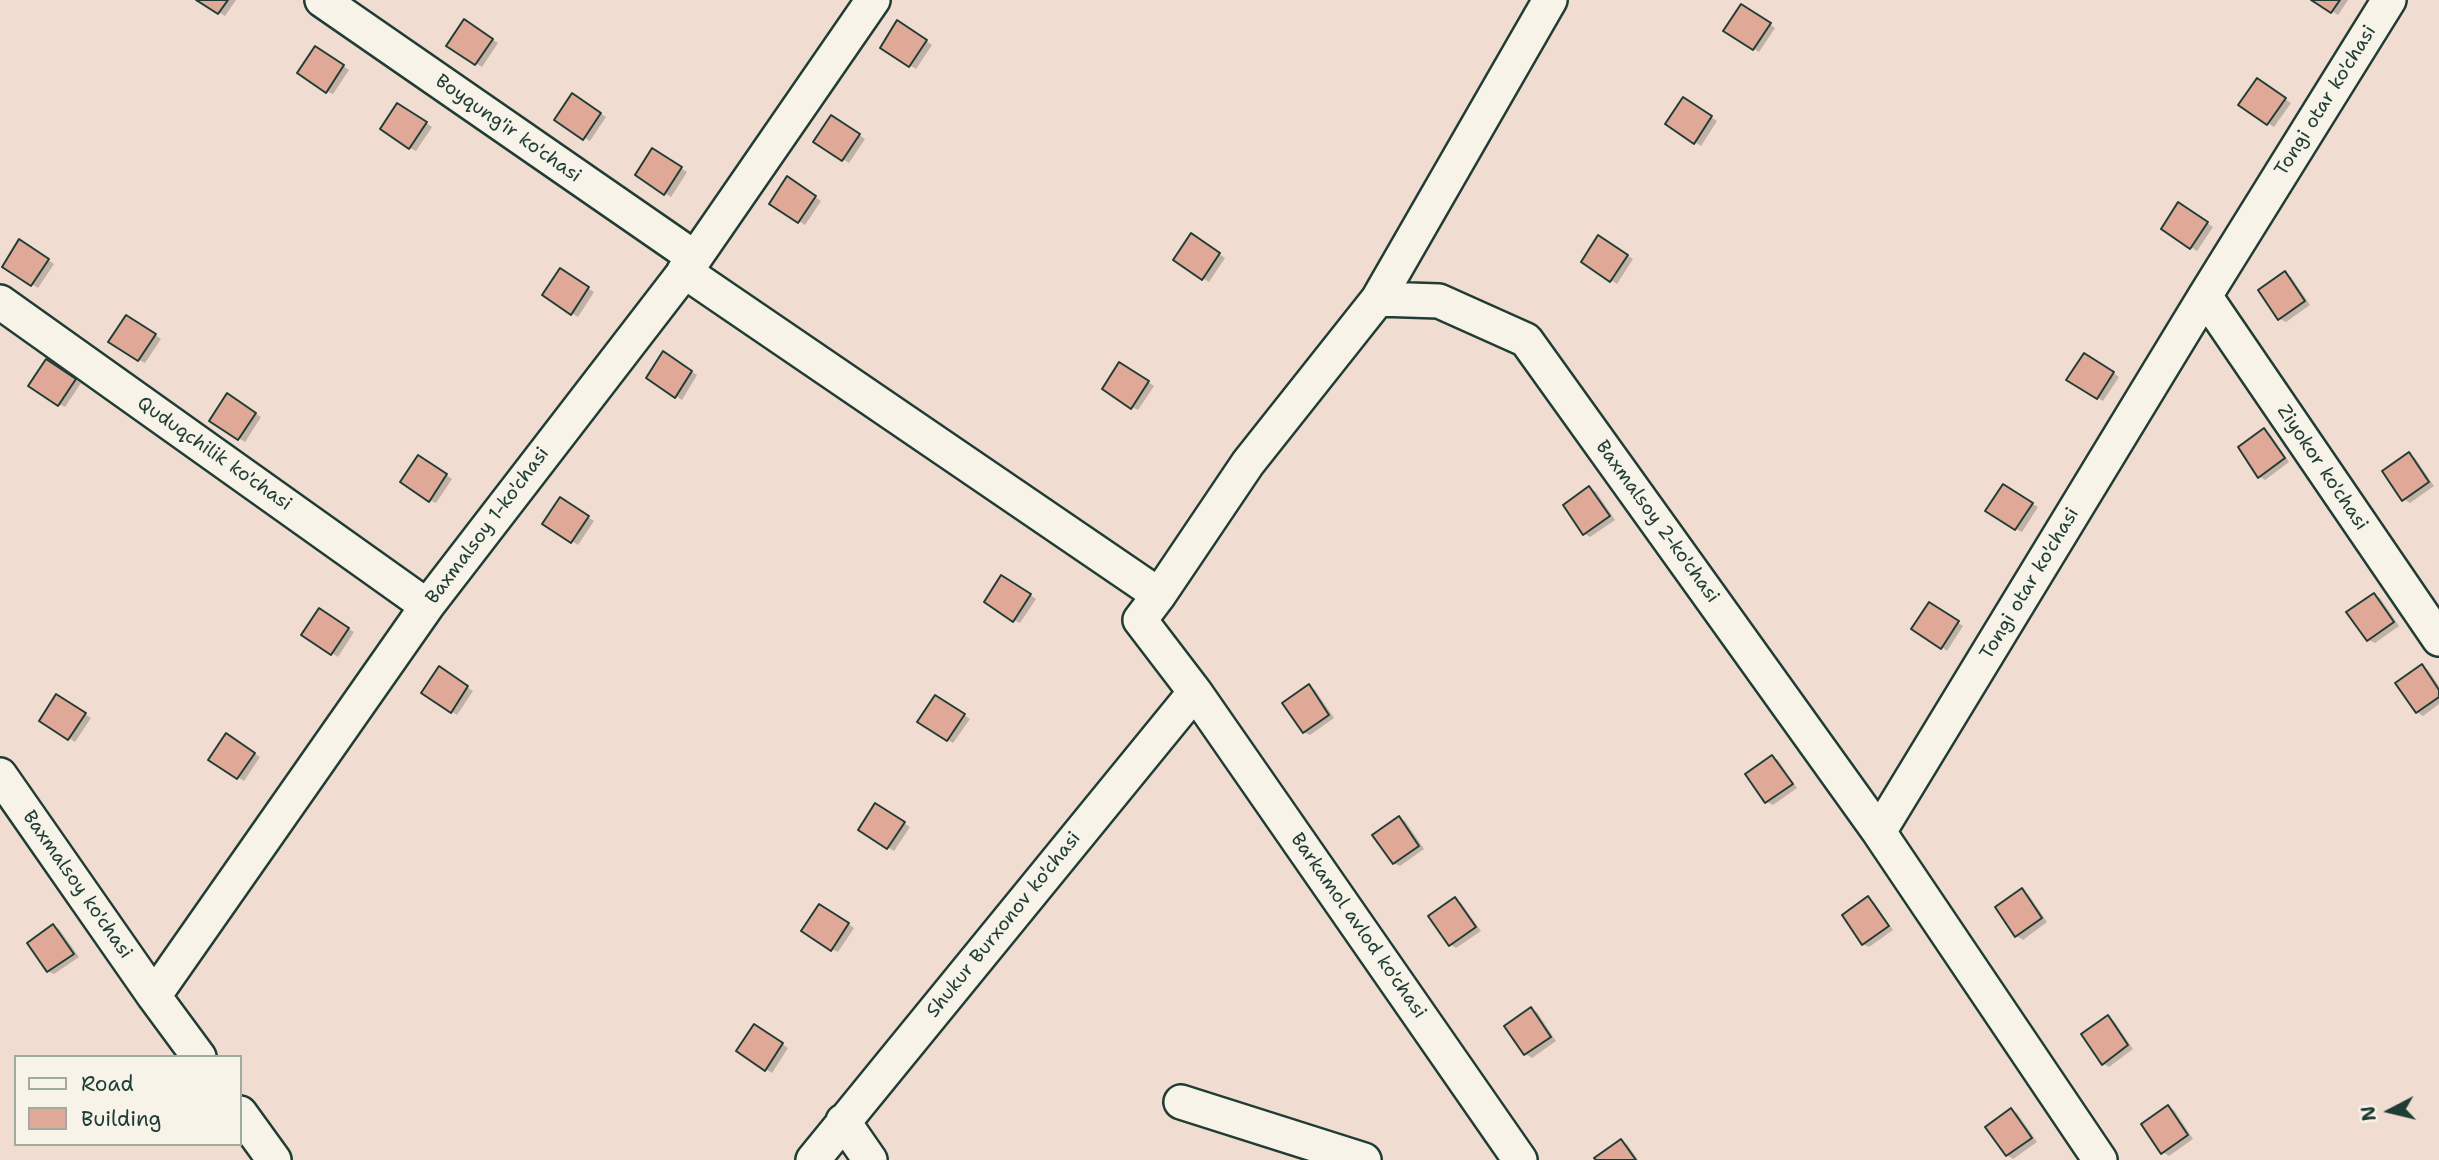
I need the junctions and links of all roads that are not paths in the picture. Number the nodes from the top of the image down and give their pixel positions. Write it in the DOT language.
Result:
graph roads {
  1 [pos="322,0"];
  2 [pos="873,0"];
  3 [pos="1550,0"];
  4 [pos="2389,0"];
  5 [pos="690,264"];
  6 [pos="2205,296"];
  7 [pos="1378,299"];
  8 [pos="0,302"];
  9 [pos="1159,595"];
  10 [pos="427,606"];
  11 [pos="2439,639"];
  12 [pos="1195,692"];
  13 [pos="0,775"];
  14 [pos="1880,832"];
  15 [pos="154,996"];
  16 [pos="198,1055"];
  17 [pos="1181,1101"];
  18 [pos="242,1116"];
  19 [pos="844,1121"];
  20 [pos="274,1160"];
  21 [pos="813,1160"];
  22 [pos="870,1160"];
  23 [pos="1364,1160"];
  24 [pos="1520,1160"];
  25 [pos="2100,1160"];
  1 -- 5 [label="street, Boyqung'ir ko'chasi"];
  2 -- 5 [label="street, Baxmalsoy 1-ko'chasi"];
  3 -- 7 [label="street"];
  4 -- 6 [label="street, Tongi otar ko'chasi"];
  5 -- 9 [label="street, Boyqung'ir ko'chasi"];
  5 -- 10 [label="street, Baxmalsoy 1-ko'chasi"];
  6 -- 11 [label="street, Ziyokor ko'chasi"];
  6 -- 14 [label="street, Tongi otar ko'chasi"];
  7 -- 9 [label="street"];
  7 -- 14 [label="street, Baxmalsoy 2-ko'chasi"];
  8 -- 10 [label="street, Quduqchilik ko'chasi"];
  9 -- 12 [label="street"];
  10 -- 15 [label="street, Baxmalsoy 1-ko'chasi"];
  12 -- 19 [label="street, Shukur Burxonov ko'chasi"];
  12 -- 24 [label="street, Barkamol avlod ko'chasi"];
  13 -- 15 [label="street, Baхmalsoy ko'chasi"];
  14 -- 25 [label="street"];
  15 -- 16 [label="street"];
  17 -- 23 [label="street"];
  18 -- 20 [label="street"];
  19 -- 21 [label="street, Shukur Burxonov ko'chasi"];
  19 -- 22 [label="street"];
}
